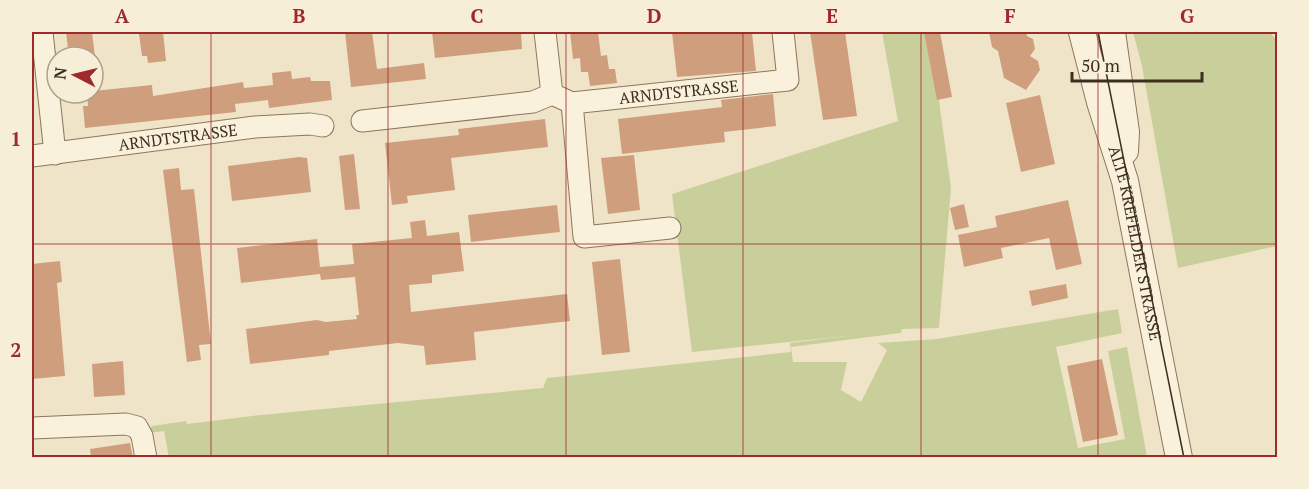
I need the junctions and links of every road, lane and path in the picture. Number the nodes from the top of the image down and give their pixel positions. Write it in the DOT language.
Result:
graph roads {
  1 [pos="42,32"];
  2 [pos="545,32"];
  3 [pos="783,32"];
  4 [pos="1082,32"];
  5 [pos="1112,32"];
  6 [pos="552,94"];
  7 [pos="572,103"];
  8 [pos="362,121"];
  9 [pos="323,126"];
  10 [pos="55,154"];
  11 [pos="32,156"];
  12 [pos="1125,181"];
  13 [pos="670,228"];
  14 [pos="32,428"];
  15 [pos="146,458"];
  16 [pos="1179,458"];
  1 -- 10 [label="street"];
  2 -- 6 [label="street"];
  3 -- 7 [label="street, ARNDTSTRASSE"];
  4 -- 12 [label="street, ALTE KREFELDER STRASSE"];
  5 -- 12 [label="street"];
  6 -- 7 [label="street"];
  6 -- 8 [label="street"];
  7 -- 13 [label="street"];
  9 -- 10 [label="street, ARNDTSTRASSE"];
  10 -- 11 [label="street, ARNDTSTRASSE"];
  12 -- 16 [label="street, ALTE KREFELDER STRASSE"];
  14 -- 15 [label="street"];
}
